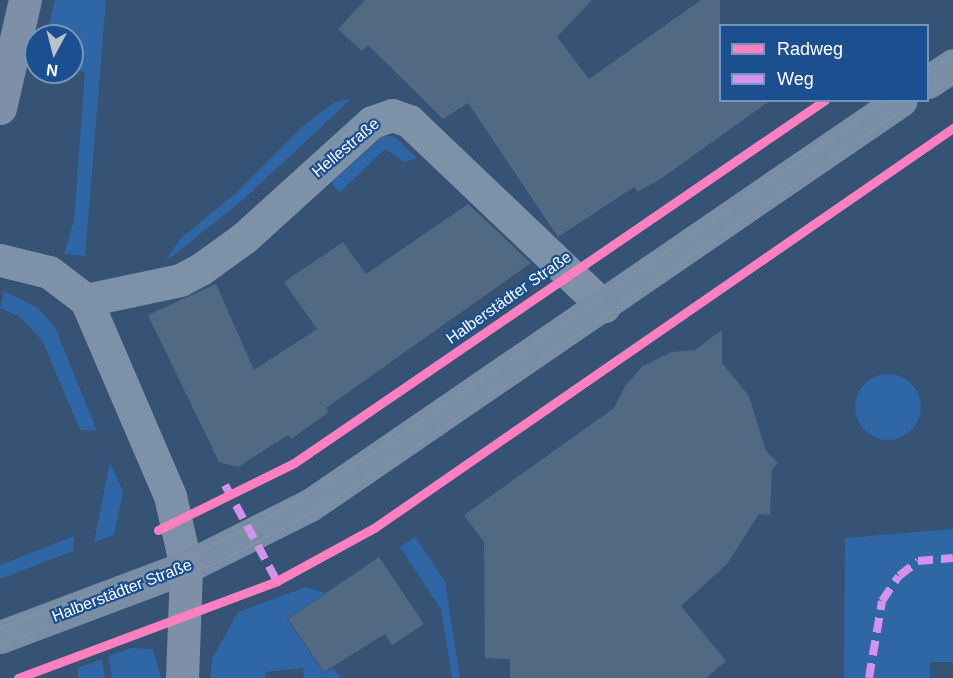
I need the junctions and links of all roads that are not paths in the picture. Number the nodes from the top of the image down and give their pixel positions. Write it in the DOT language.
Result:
graph roads {
  1 [pos="25,0"];
  2 [pos="953,64"];
  3 [pos="929,81"];
  4 [pos="898,102"];
  5 [pos="0,108"];
  6 [pos="0,260"];
  7 [pos="86,300"];
  8 [pos="604,307"];
  9 [pos="186,567"];
  10 [pos="0,637"];
  11 [pos="182,678"];
  1 -- 5 [label="highway"];
  2 -- 3 [label="main road"];
  4 -- 8 [label="main road, Halberstädter Straße"];
  6 -- 7 [label="street"];
  7 -- 8 [label="street, Hellestraße"];
  7 -- 9 [label="street"];
  8 -- 9 [label="main road, Halberstädter Straße"];
  9 -- 10 [label="main road, Halberstädter Straße"];
  9 -- 11 [label="highway"];
}
